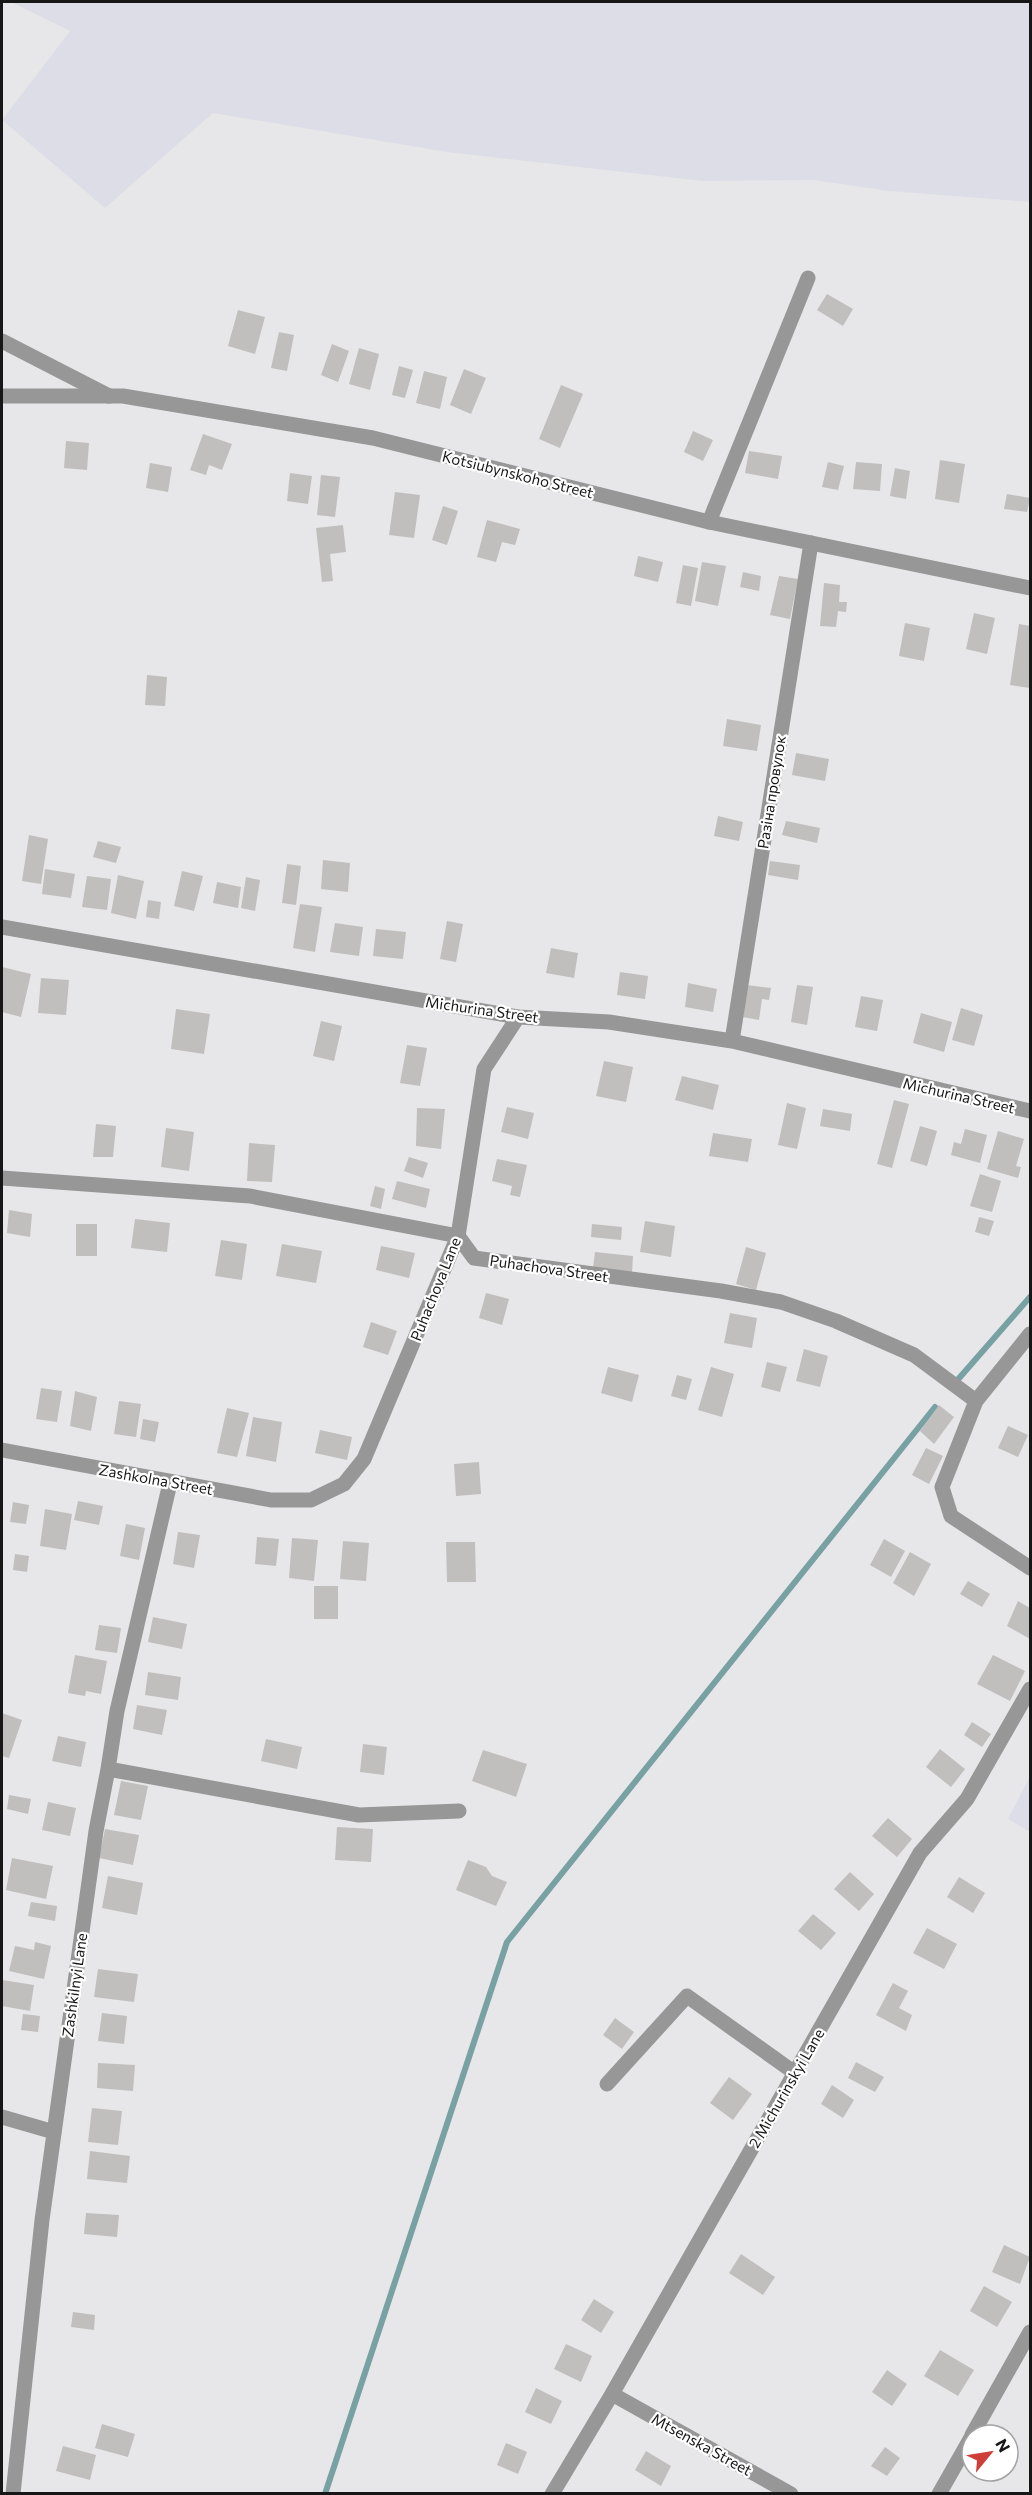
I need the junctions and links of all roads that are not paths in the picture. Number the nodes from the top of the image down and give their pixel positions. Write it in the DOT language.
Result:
graph roads {
  1 [pos="808,278"];
  2 [pos="2,341"];
  3 [pos="2,396"];
  4 [pos="109,396"];
  5 [pos="710,522"];
  6 [pos="811,543"];
  7 [pos="1030,588"];
  8 [pos="2,927"];
  9 [pos="518,1017"];
  10 [pos="732,1041"];
  11 [pos="1030,1111"];
  12 [pos="2,1178"];
  13 [pos="458,1236"];
  14 [pos="1030,1334"];
  15 [pos="976,1401"];
  16 [pos="2,1450"];
  17 [pos="170,1483"];
  18 [pos="310,1500"];
  19 [pos="1030,1568"];
  20 [pos="1030,1689"];
  21 [pos="108,1769"];
  22 [pos="459,1811"];
  23 [pos="795,2073"];
  24 [pos="607,2084"];
  25 [pos="2,2117"];
  26 [pos="54,2132"];
  27 [pos="1030,2332"];
  28 [pos="612,2394"];
  29 [pos="979,2423"];
  30 [pos="960,2456"];
  31 [pos="13,2493"];
  32 [pos="552,2493"];
  33 [pos="791,2493"];
  34 [pos="939,2493"];
  1 -- 5 [label="street"];
  2 -- 4 [label="street"];
  3 -- 4 [label="street, Kotsiubynskoho Street"];
  4 -- 5 [label="street, Kotsiubynskoho Street"];
  5 -- 6 [label="street, Kotsiubynskoho Street"];
  6 -- 7 [label="street, Kotsiubynskoho Street"];
  6 -- 10 [label="street, Разіна провулок"];
  8 -- 9 [label="street, Michurina Street"];
  9 -- 10 [label="street, Michurina Street"];
  9 -- 13 [label="street, Puhachova Lane"];
  10 -- 11 [label="street, Michurina Street"];
  12 -- 13 [label="street"];
  13 -- 15 [label="street, Puhachova Street"];
  13 -- 18 [label="street, Puhachova Lane"];
  14 -- 15 [label="street"];
  15 -- 19 [label="street"];
  16 -- 17 [label="street, Zashkolna Street"];
  17 -- 18 [label="street, Zashkolna Street"];
  17 -- 21 [label="street, Zashkilnyi Lane"];
  20 -- 23 [label="street, 2 Michurinskyi Lane"];
  21 -- 22 [label="street"];
  21 -- 26 [label="street, Zashkilnyi Lane"];
  23 -- 24 [label="street"];
  23 -- 28 [label="street, 2 Michurinskyi Lane"];
  25 -- 26 [label="street"];
  26 -- 31 [label="street, Zashkilnyi Lane"];
  27 -- 29 [label="street"];
  28 -- 32 [label="street, 2 Michurinskyi Lane"];
  28 -- 33 [label="street, Mtsenska Street"];
  30 -- 34 [label="street"];
}
